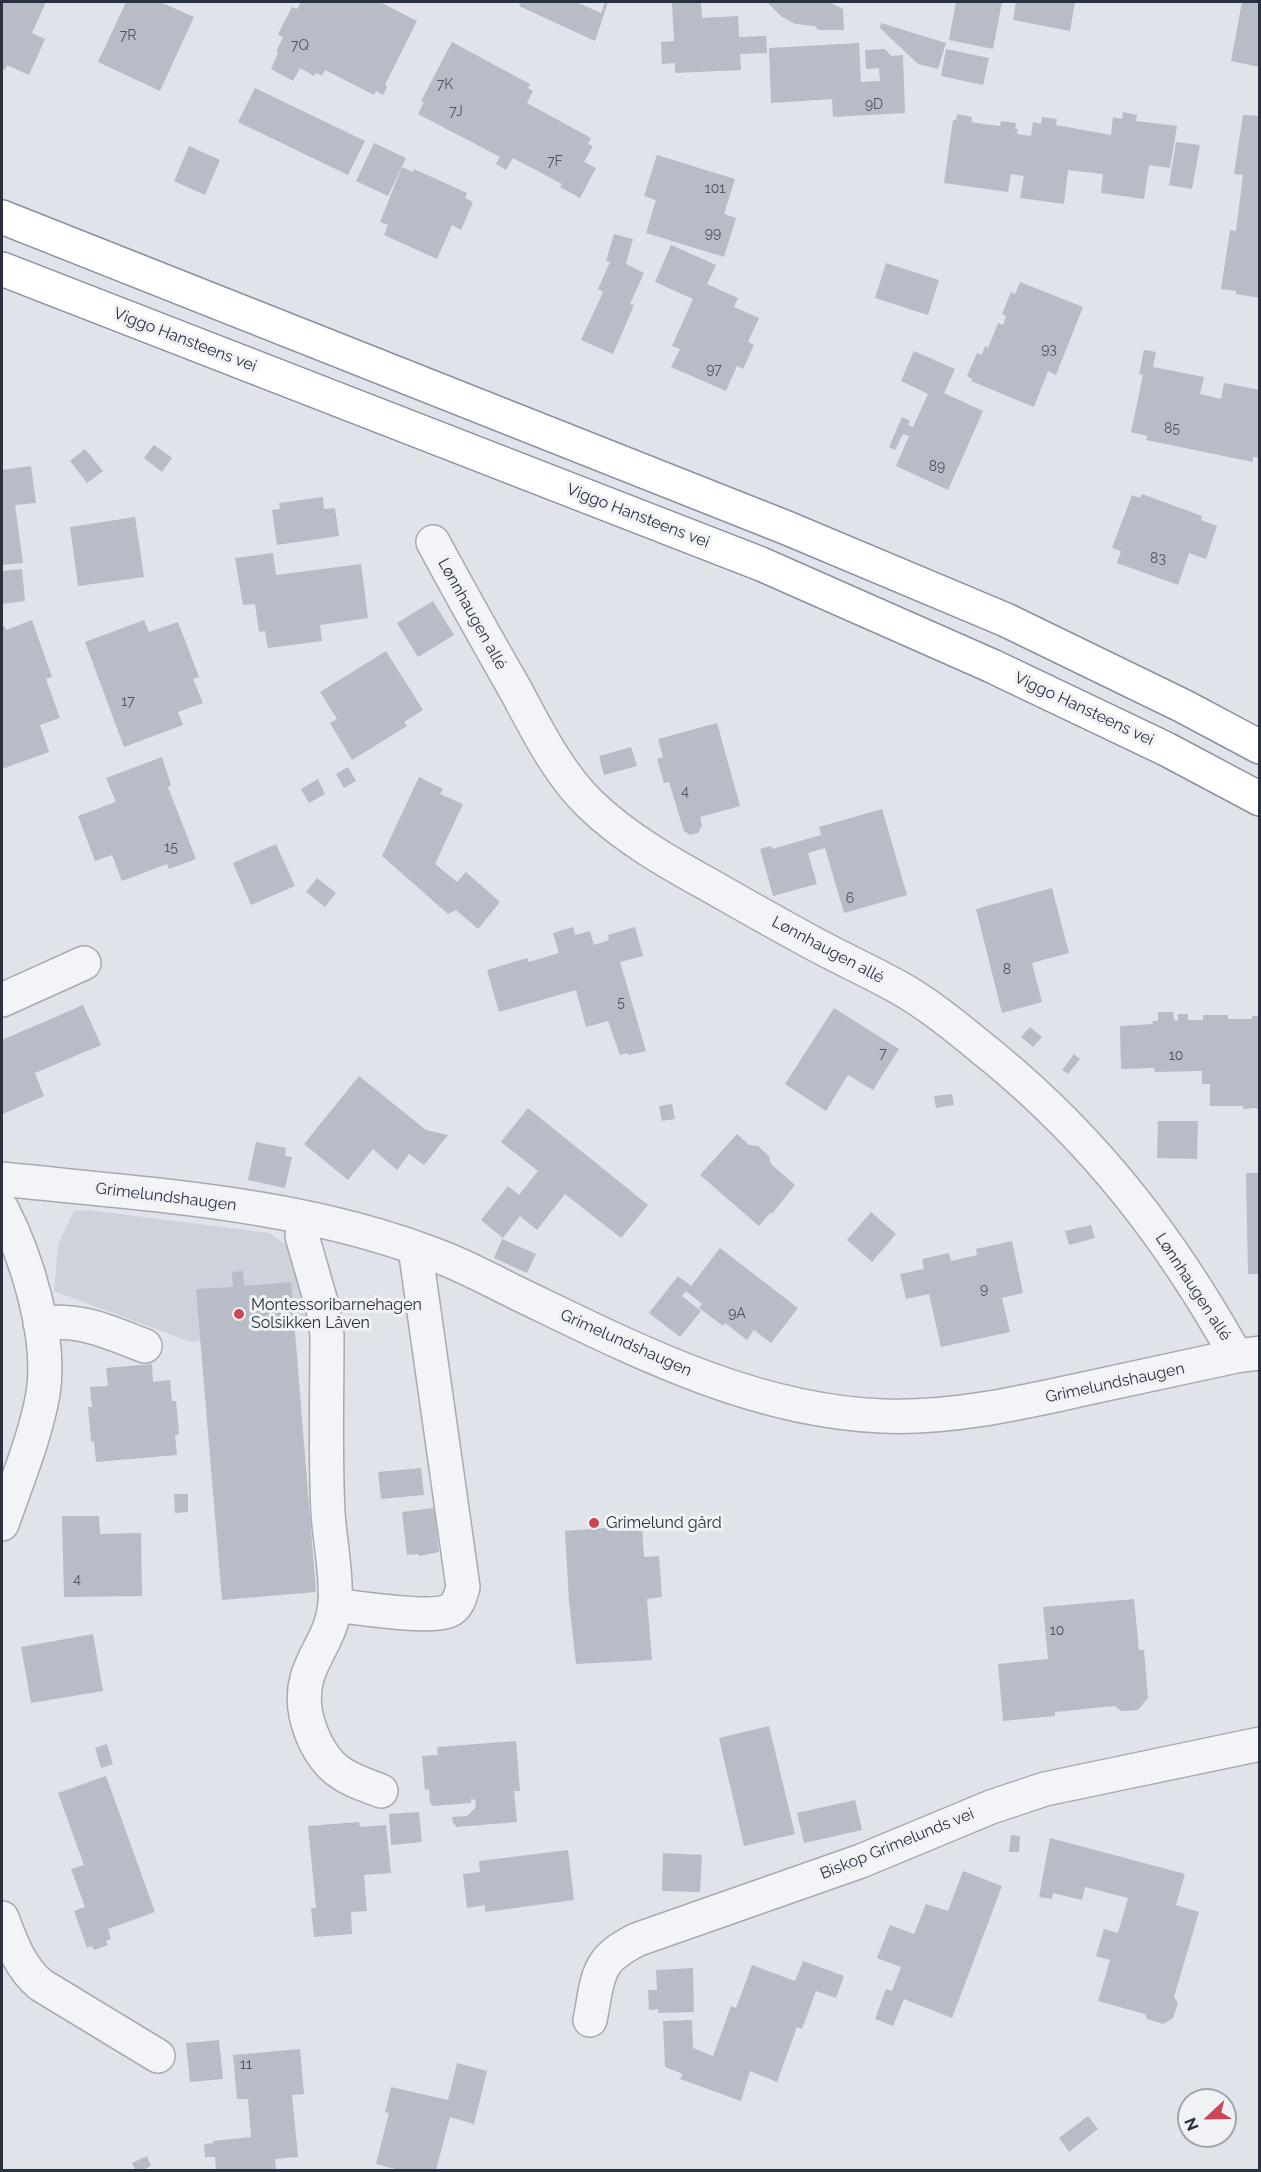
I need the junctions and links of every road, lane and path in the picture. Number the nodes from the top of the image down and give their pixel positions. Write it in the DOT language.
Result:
graph roads {
  1 [pos="2,217"];
  2 [pos="2,268"];
  3 [pos="433,542"];
  4 [pos="1260,747"];
  5 [pos="1260,799"];
  6 [pos="84,963"];
  7 [pos="2,1000"];
  8 [pos="2,1179"];
  9 [pos="2,1209"];
  10 [pos="305,1218"];
  11 [pos="415,1248"];
  12 [pos="40,1323"];
  13 [pos="145,1346"];
  14 [pos="1248,1355"];
  15 [pos="2,1524"];
  16 [pos="335,1605"];
  17 [pos="1260,1744"];
  18 [pos="381,1791"];
  19 [pos="2,1918"];
  20 [pos="590,2020"];
  21 [pos="158,2056"];
  1 -- 4 [label="highway"];
  2 -- 5 [label="highway, Viggo Hansteens vei"];
  3 -- 14 [label="street, Lønnhaugen allé"];
  6 -- 7 [label="street"];
  8 -- 10 [label="street, Grimelundshaugen"];
  9 -- 12 [label="street"];
  10 -- 11 [label="street, Grimelundshaugen"];
  10 -- 16 [label="street"];
  11 -- 14 [label="street, Grimelundshaugen"];
  11 -- 16 [label="street"];
  12 -- 13 [label="street"];
  12 -- 15 [label="street"];
  16 -- 18 [label="street"];
  17 -- 20 [label="street, Biskop Grimelunds vei"];
  19 -- 21 [label="street"];
}
